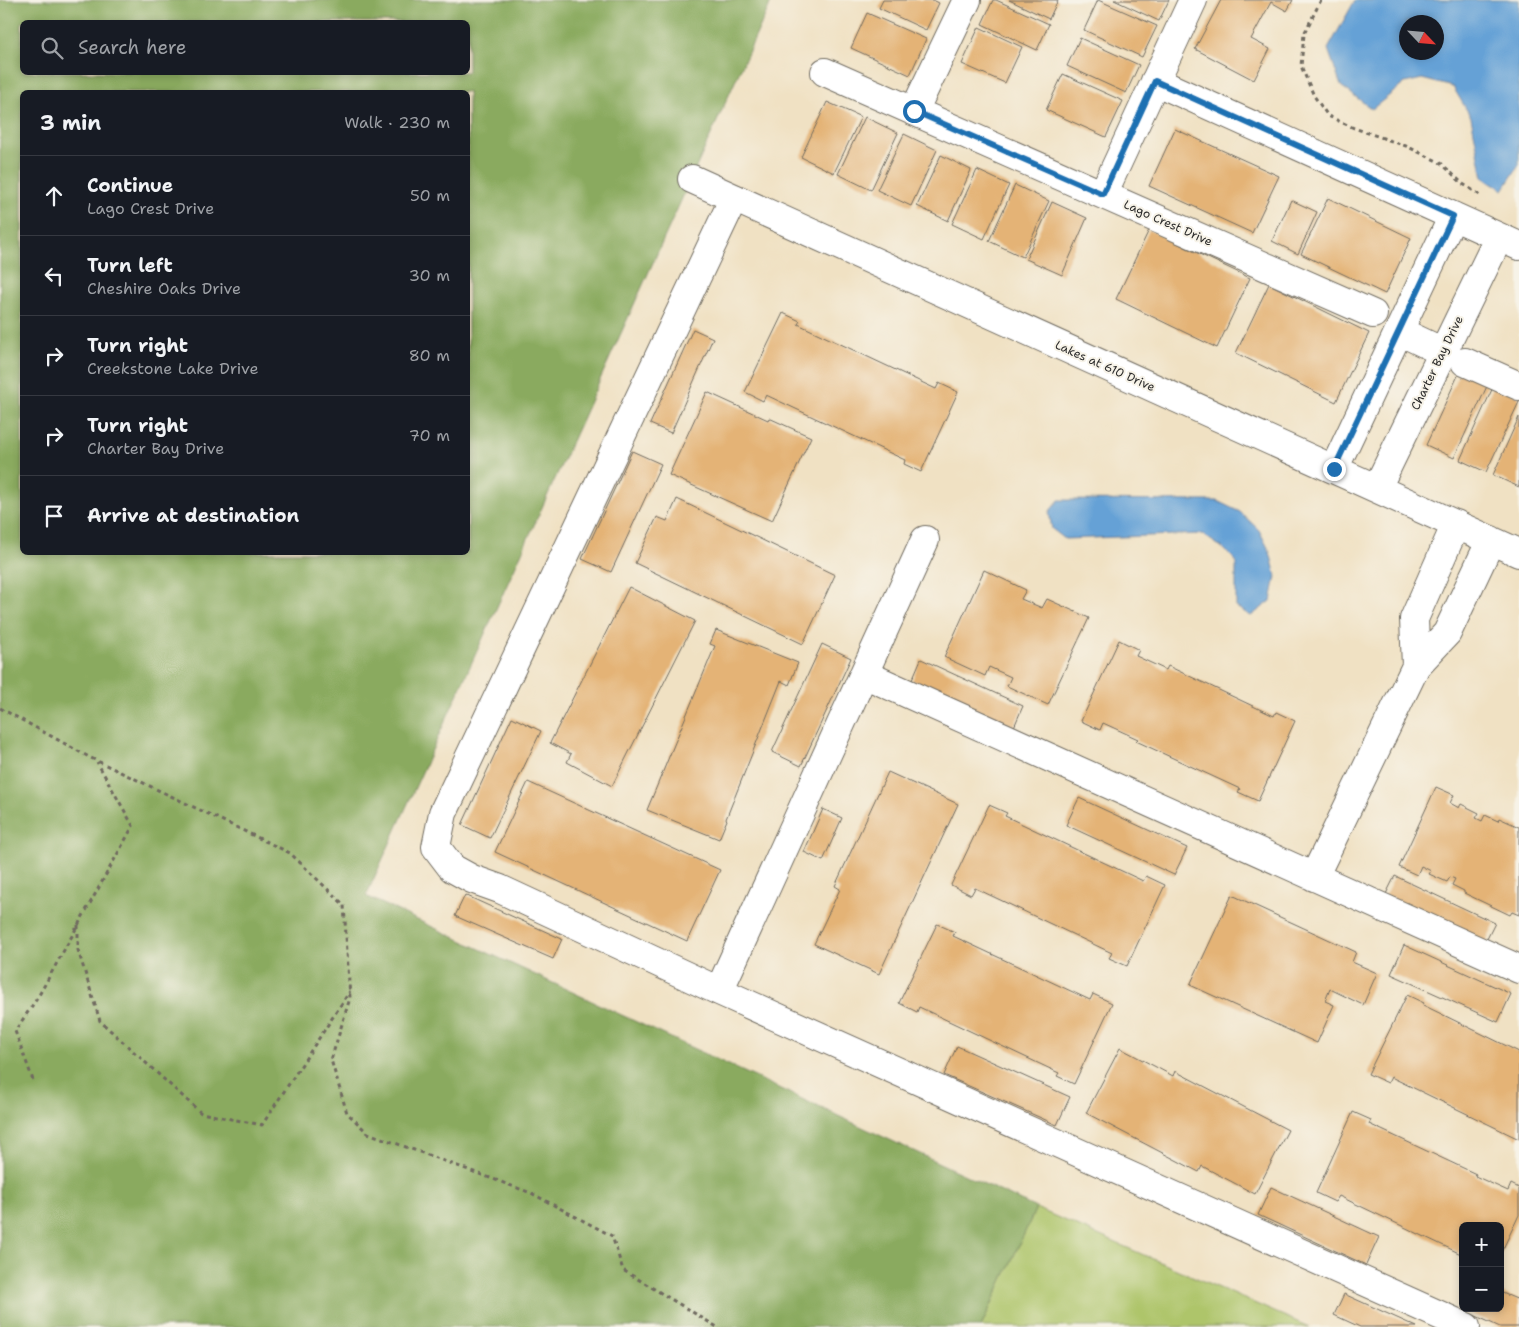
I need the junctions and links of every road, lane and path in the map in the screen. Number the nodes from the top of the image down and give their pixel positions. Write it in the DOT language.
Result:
graph roads {
  1 [pos="967,0"];
  2 [pos="1193,0"];
  3 [pos="1321,0"];
  4 [pos="825,72"];
  5 [pos="1155,81"];
  6 [pos="914,111"];
  7 [pos="692,179"];
  8 [pos="1103,194"];
  9 [pos="734,198"];
  10 [pos="1486,198"];
  11 [pos="1453,216"];
  12 [pos="1509,242"];
  13 [pos="1373,314"];
  14 [pos="1399,331"];
  15 [pos="1454,357"];
  16 [pos="1519,386"];
  17 [pos="1334,469"];
  18 [pos="1377,488"];
  19 [pos="1456,524"];
  20 [pos="925,540"];
  21 [pos="1491,540"];
  22 [pos="1519,553"];
  23 [pos="1416,666"];
  24 [pos="864,674"];
  25 [pos="0,708"];
  26 [pos="97,761"];
  27 [pos="1314,876"];
  28 [pos="78,925"];
  29 [pos="1519,969"];
  30 [pos="350,991"];
  31 [pos="719,991"];
  32 [pos="33,1080"];
  33 [pos="717,1327"];
  34 [pos="1466,1327"];
  1 -- 6 [label="street"];
  2 -- 5 [label="street"];
  3 -- 10 [label="path"];
  4 -- 6 [label="street, Lago Crest Drive"];
  5 -- 8 [label="street"];
  5 -- 11 [label="street"];
  6 -- 8 [label="street, Lago Crest Drive"];
  7 -- 9 [label="street, Lakes at 610 Drive"];
  8 -- 13 [label="street, Lago Crest Drive"];
  9 -- 17 [label="street, Lakes at 610 Drive"];
  9 -- 31 [label="street"];
  11 -- 12 [label="street"];
  11 -- 14 [label="street"];
  12 -- 15 [label="street, Charter Bay Drive"];
  14 -- 15 [label="street"];
  14 -- 17 [label="street"];
  15 -- 16 [label="street"];
  15 -- 18 [label="street, Charter Bay Drive"];
  17 -- 18 [label="street, Lakes at 610 Drive"];
  18 -- 19 [label="street, Lakes at 610 Drive"];
  19 -- 21 [label="street, Lakes at 610 Drive"];
  19 -- 23 [label="street"];
  20 -- 24 [label="street"];
  21 -- 22 [label="street, Lakes at 610 Drive"];
  21 -- 23 [label="street"];
  23 -- 27 [label="street"];
  24 -- 27 [label="street"];
  24 -- 31 [label="street"];
  25 -- 26 [label="path"];
  26 -- 28 [label="path"];
  26 -- 30 [label="path"];
  27 -- 29 [label="street"];
  28 -- 30 [label="path"];
  28 -- 32 [label="path"];
  30 -- 33 [label="path"];
  31 -- 34 [label="street"];
}
